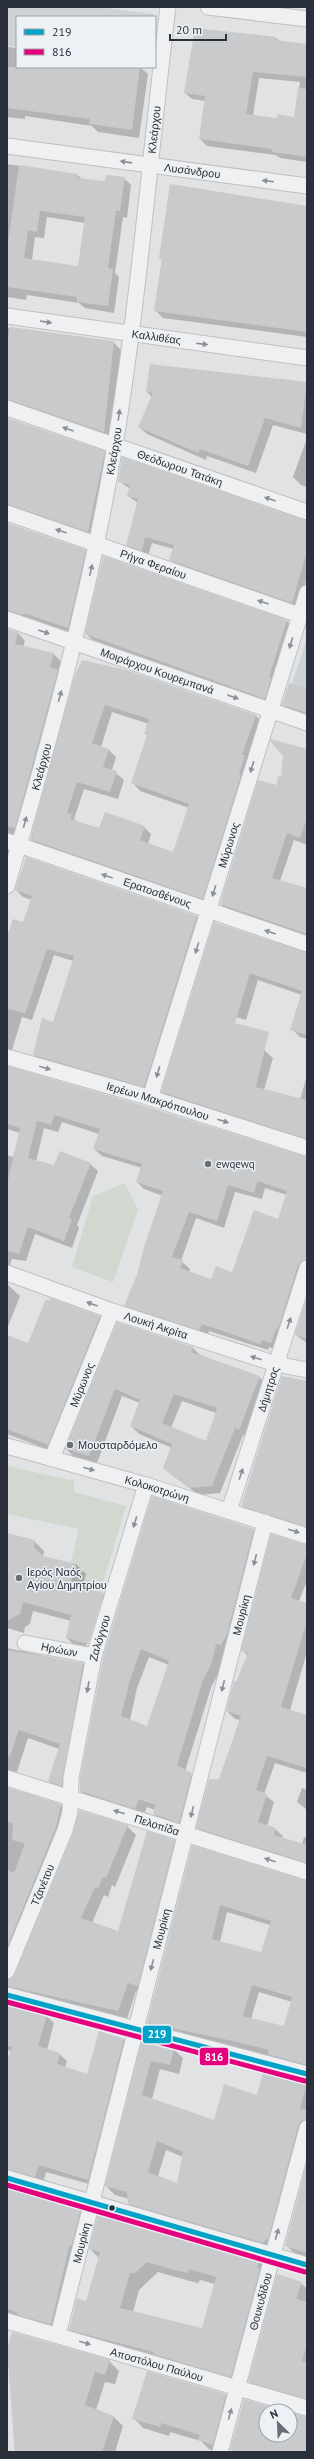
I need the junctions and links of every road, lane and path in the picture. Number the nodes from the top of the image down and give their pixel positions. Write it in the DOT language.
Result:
graph roads {
  1 [pos="168,7"];
  2 [pos="208,7"];
  3 [pos="307,19"];
  4 [pos="7,146"];
  5 [pos="149,166"];
  6 [pos="307,186"];
  7 [pos="7,316"];
  8 [pos="131,335"];
  9 [pos="307,358"];
  10 [pos="7,408"];
  11 [pos="115,446"];
  12 [pos="307,512"];
  13 [pos="7,513"];
  14 [pos="97,544"];
  15 [pos="307,592"];
  16 [pos="299,615"];
  17 [pos="7,619"];
  18 [pos="74,642"];
  19 [pos="270,710"];
  20 [pos="307,723"];
  21 [pos="13,844"];
  22 [pos="7,886"];
  23 [pos="208,910"];
  24 [pos="307,944"];
  25 [pos="7,1058"];
  26 [pos="150,1098"];
  27 [pos="307,1148"];
  28 [pos="307,1268"];
  29 [pos="7,1274"];
  30 [pos="112,1312"];
  31 [pos="276,1364"];
  32 [pos="307,1370"];
  33 [pos="7,1446"];
  34 [pos="52,1458"];
  35 [pos="146,1485"];
  36 [pos="229,1511"];
  37 [pos="265,1522"];
  38 [pos="307,1536"];
  39 [pos="25,1643"];
  40 [pos="94,1656"];
  41 [pos="7,1778"];
  42 [pos="70,1796"];
  43 [pos="186,1833"];
  44 [pos="307,1872"];
  45 [pos="7,1971"];
  46 [pos="7,1995"];
  47 [pos="135,2028"];
  48 [pos="307,2074"];
  49 [pos="307,2128"];
  50 [pos="7,2178"];
  51 [pos="91,2200"];
  52 [pos="272,2255"];
  53 [pos="307,2265"];
  54 [pos="7,2321"];
  55 [pos="58,2335"];
  56 [pos="238,2388"];
  57 [pos="307,2408"];
  58 [pos="220,2452"];
  1 -- 5 [label="street, Κλεάρχου"];
  2 -- 3 [label="street"];
  5 -- 4 [label="street, Λυσάνδρου, one-way"];
  6 -- 5 [label="street, Λυσάνδρου, one-way"];
  5 -- 8 [label="street, Κλεάρχου"];
  7 -- 8 [label="street, Καλλιθέας, one-way"];
  8 -- 9 [label="street, Καλλιθέας, one-way"];
  11 -- 8 [label="street, Κλεάρχου, one-way"];
  11 -- 10 [label="street, Θεόδωρου Τατάκη, one-way"];
  12 -- 11 [label="street, Θεόδωρου Τατάκη, one-way"];
  11 -- 14 [label="street, Κλεάρχου"];
  14 -- 13 [label="street, Ρήγα Φεραίου, one-way"];
  16 -- 14 [label="street, Ρήγα Φεραίου, one-way"];
  18 -- 14 [label="street, Κλεάρχου, one-way"];
  15 -- 16 [label="street, Μύρωνος"];
  16 -- 19 [label="street, Μύρωνος, one-way"];
  17 -- 18 [label="street, Μοιράρχου Κουρεμπανά, one-way"];
  18 -- 19 [label="street, Μοιράρχου Κουρεμπανά, one-way"];
  21 -- 18 [label="street, Κλεάρχου, one-way"];
  19 -- 20 [label="street, Μοιράρχου Κουρεμπανά"];
  19 -- 23 [label="street, Μύρωνος, one-way"];
  21 -- 22 [label="street, Κλεάρχου"];
  23 -- 21 [label="street, Ερατοσθένους, one-way"];
  24 -- 23 [label="street, Ερατοσθένους, one-way"];
  23 -- 26 [label="street, Μύρωνος, one-way"];
  25 -- 26 [label="street, Ιερέων Μακρόπουλου, one-way"];
  26 -- 27 [label="street, Ιερέων Μακρόπουλου, one-way"];
  31 -- 28 [label="street, Δήμητρος, one-way"];
  30 -- 29 [label="street, Λουκή Ακρίτα, one-way"];
  31 -- 30 [label="street, Λουκή Ακρίτα, one-way"];
  30 -- 34 [label="street, Μύρωνος"];
  31 -- 32 [label="street, Λουκή Ακρίτα"];
  36 -- 31 [label="street, Δήμητρος, one-way"];
  33 -- 34 [label="street, Κολοκοτρώνη"];
  34 -- 35 [label="street, Κολοκοτρώνη, one-way"];
  35 -- 36 [label="street, Κολοκοτρώνη"];
  35 -- 40 [label="street, Ζαλόγγου, one-way"];
  36 -- 37 [label="street, Κολοκοτρώνη"];
  37 -- 38 [label="street, Κολοκοτρώνη, one-way"];
  37 -- 43 [label="street, Μουρίκη, one-way"];
  39 -- 40 [label="street, Ηρώων"];
  40 -- 42 [label="street, Ζαλόγγου, one-way"];
  41 -- 42 [label="street, Πελοπίδα"];
  43 -- 42 [label="street, Πελοπίδα, one-way"];
  42 -- 45 [label="street, Τζανέτου"];
  44 -- 43 [label="street, Πελοπίδα, one-way"];
  43 -- 47 [label="street, Μουρίκη, one-way"];
  46 -- 47 [label="street"];
  47 -- 48 [label="street"];
  47 -- 51 [label="street, Μουρίκη"];
  52 -- 49 [label="street, Θουκυδίδου, one-way"];
  50 -- 51 [label="street"];
  51 -- 52 [label="street"];
  51 -- 55 [label="street, Μουρίκη"];
  52 -- 53 [label="street"];
  52 -- 56 [label="street, Θουκυδίδου"];
  54 -- 55 [label="street, Αποστόλου Παύλου"];
  55 -- 56 [label="street, Αποστόλου Παύλου, one-way"];
  56 -- 57 [label="street, Αποστόλου Παύλου"];
  58 -- 56 [label="street, Θουκυδίδου, one-way"];
}
